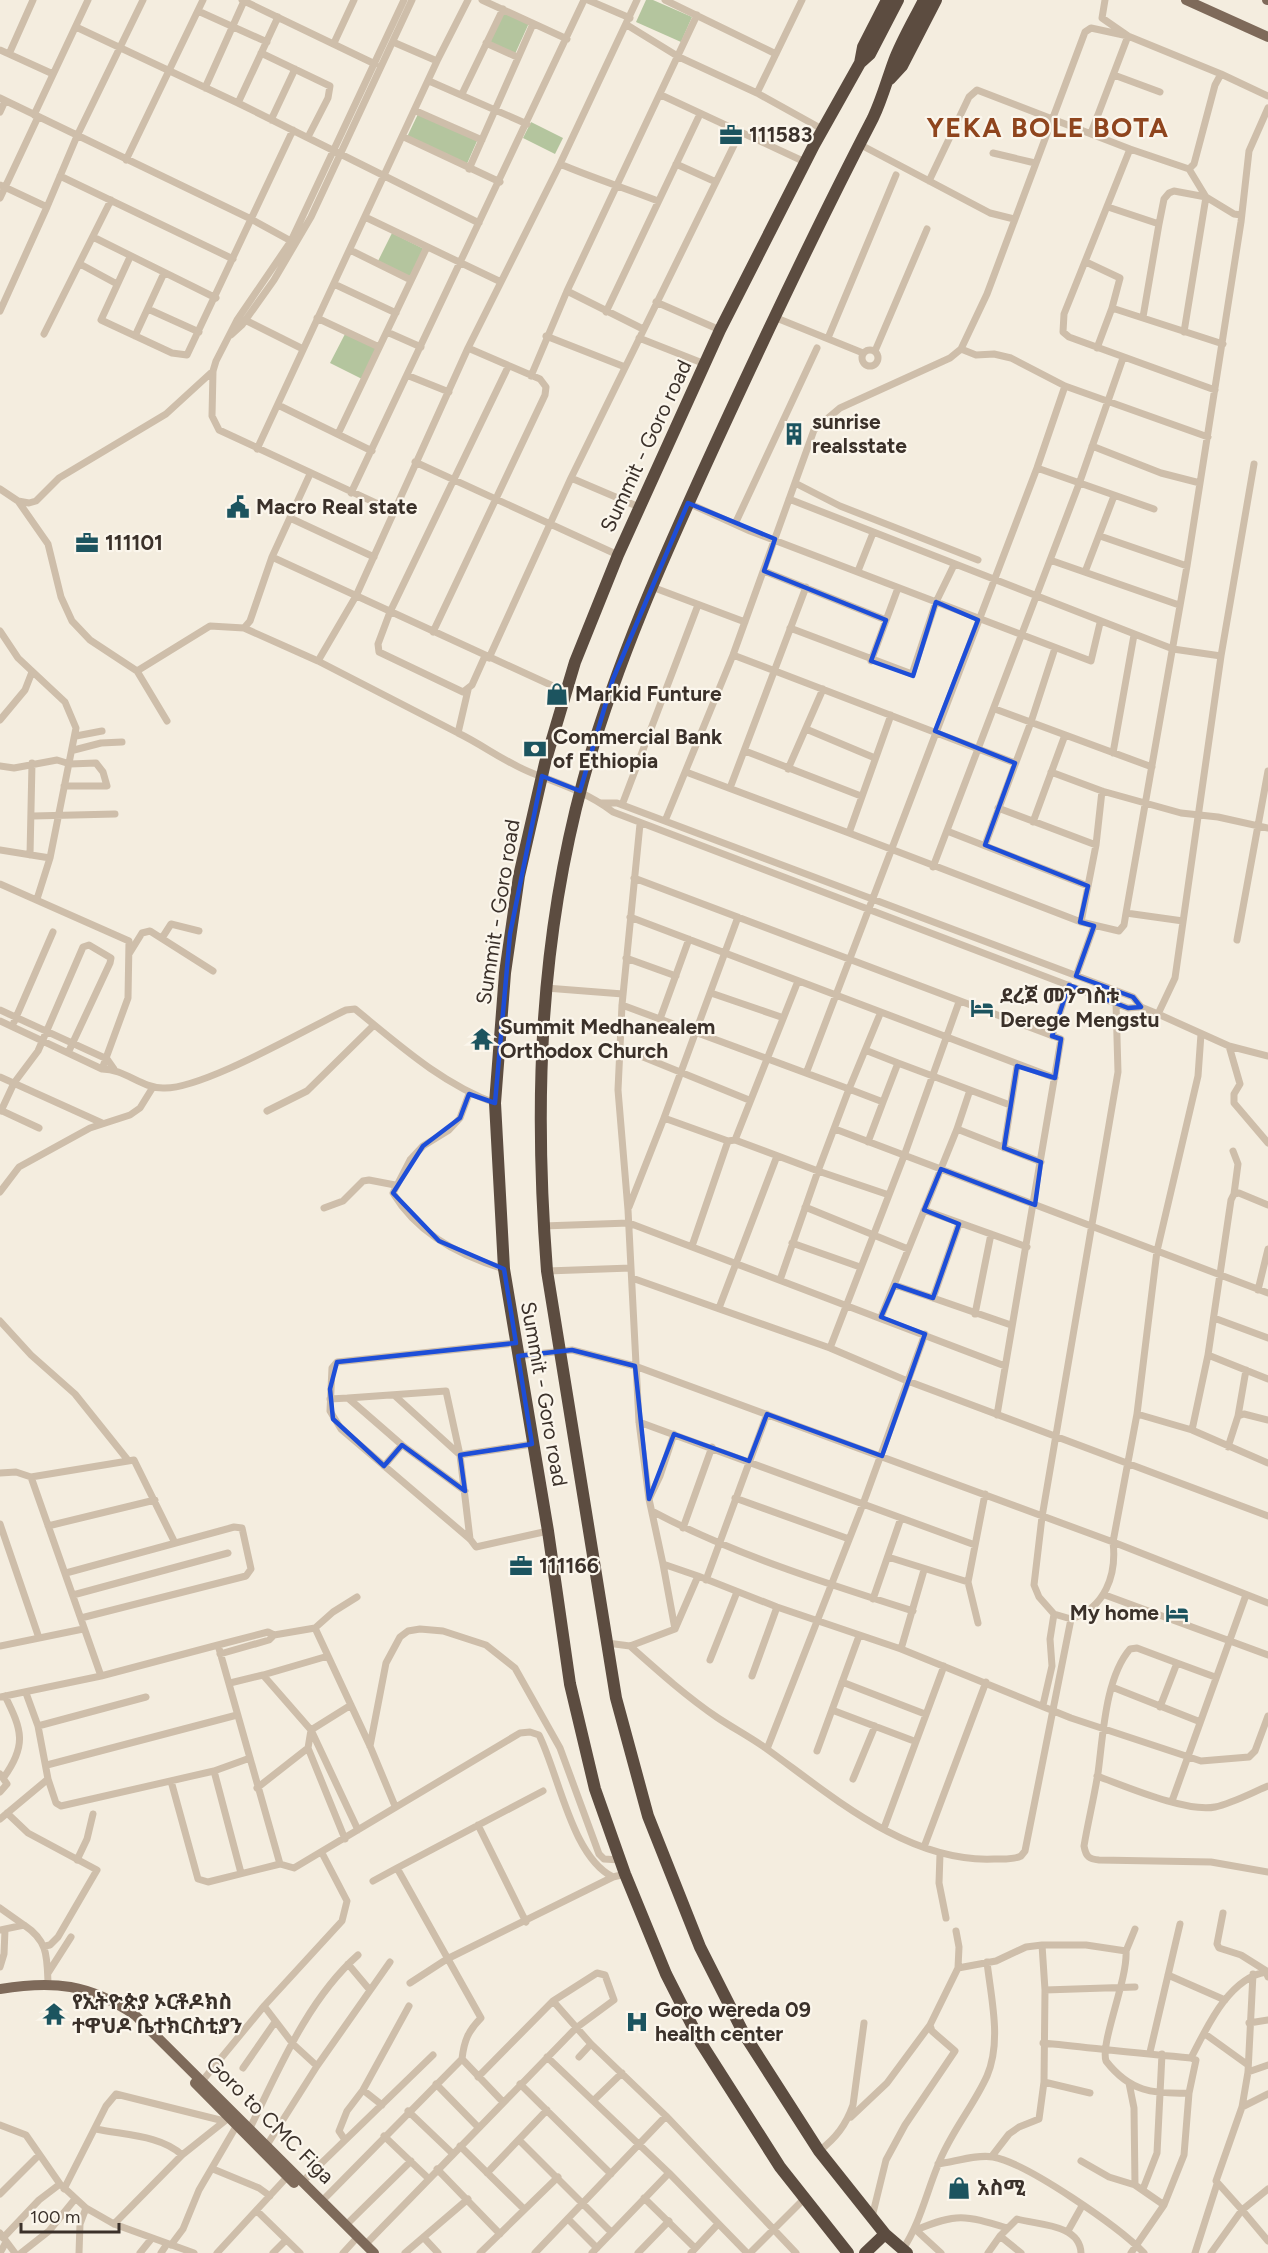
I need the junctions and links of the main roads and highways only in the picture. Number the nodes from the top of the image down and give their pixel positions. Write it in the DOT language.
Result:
graph roads {
  1 [pos="887,0"];
  2 [pos="898,0"];
  3 [pos="924,0"];
  4 [pos="936,0"];
  5 [pos="1186,0"];
  6 [pos="1268,37"];
  7 [pos="860,63"];
  8 [pos="889,80"];
  9 [pos="0,1989"];
  10 [pos="0,1995"];
  11 [pos="232,2119"];
  12 [pos="885,2234"];
  13 [pos="366,2249"];
  14 [pos="905,2251"];
  15 [pos="374,2253"];
  16 [pos="848,2253"];
  17 [pos="865,2253"];
  1 -- 7 [label="highway"];
  2 -- 7 [label="highway"];
  3 -- 8 [label="highway"];
  4 -- 8 [label="highway"];
  5 -- 6 [label="main road"];
  7 -- 16 [label="highway, Summit - Goro road"];
  8 -- 12 [label="highway"];
  9 -- 11 [label="main road, Goro to CMC Figa"];
  10 -- 11 [label="main road"];
  11 -- 13 [label="main road"];
  11 -- 13 [label="main road, Goro to CMC Figa"];
  12 -- 14 [label="highway"];
  12 -- 17 [label="highway"];
  13 -- 15 [label="main road, Goro to CMC Figa"];
}
